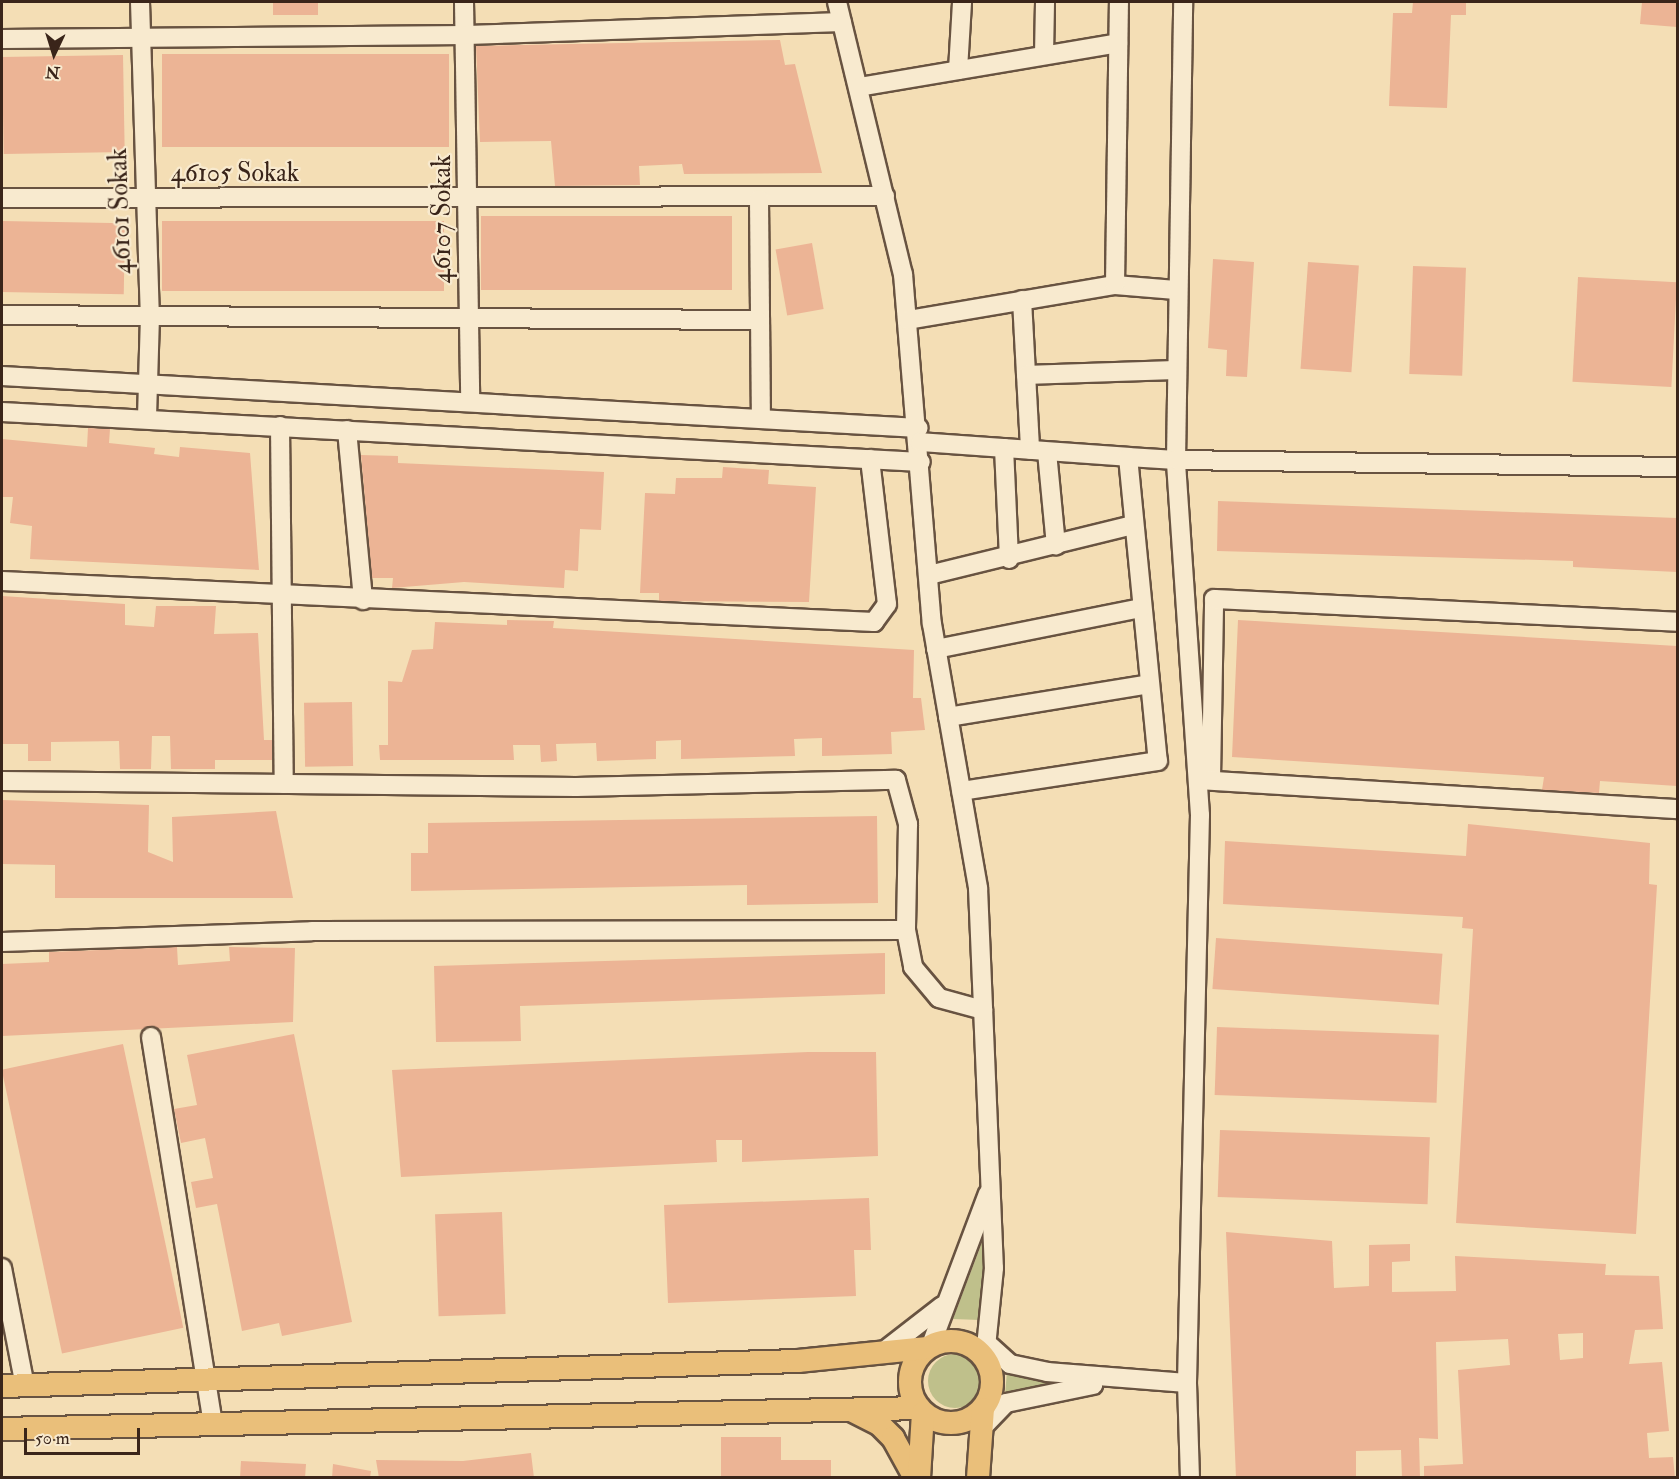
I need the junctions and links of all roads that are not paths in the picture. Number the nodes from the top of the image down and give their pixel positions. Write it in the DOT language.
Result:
graph roads {
  1 [pos="140,2"];
  2 [pos="464,2"];
  3 [pos="837,2"];
  4 [pos="962,2"];
  5 [pos="1046,2"];
  6 [pos="1119,2"];
  7 [pos="1183,2"];
  8 [pos="842,22"];
  9 [pos="467,35"];
  10 [pos="2,39"];
  11 [pos="141,40"];
  12 [pos="1118,43"];
  13 [pos="1044,56"];
  14 [pos="958,70"];
  15 [pos="859,87"];
  16 [pos="885,196"];
  17 [pos="468,197"];
  18 [pos="2,198"];
  19 [pos="759,199"];
  20 [pos="146,200"];
  21 [pos="1115,285"];
  22 [pos="1176,290"];
  23 [pos="1022,300"];
  24 [pos="2,315"];
  25 [pos="150,316"];
  26 [pos="469,316"];
  27 [pos="757,320"];
  28 [pos="908,320"];
  29 [pos="1174,370"];
  30 [pos="1026,375"];
  31 [pos="2,376"];
  32 [pos="150,384"];
  33 [pos="470,402"];
  34 [pos="2,412"];
  35 [pos="147,419"];
  36 [pos="761,419"];
  37 [pos="280,426"];
  38 [pos="347,430"];
  39 [pos="920,435"];
  40 [pos="1004,448"];
  41 [pos="1039,451"];
  42 [pos="1128,457"];
  43 [pos="870,459"];
  44 [pos="1176,460"];
  45 [pos="921,462"];
  46 [pos="1677,467"];
  47 [pos="1133,525"];
  48 [pos="1056,546"];
  49 [pos="1009,559"];
  50 [pos="928,575"];
  51 [pos="2,581"];
  52 [pos="280,593"];
  53 [pos="363,600"];
  54 [pos="1142,608"];
  55 [pos="1677,622"];
  56 [pos="936,649"];
  57 [pos="1149,684"];
  58 [pos="948,717"];
  59 [pos="1204,779"];
  60 [pos="2,782"];
  61 [pos="284,784"];
  62 [pos="961,791"];
  63 [pos="1677,808"];
  64 [pos="906,930"];
  65 [pos="2,942"];
  66 [pos="983,1010"];
  67 [pos="151,1037"];
  68 [pos="990,1188"];
  69 [pos="2,1268"];
  70 [pos="944,1305"];
  71 [pos="929,1347"];
  72 [pos="879,1353"];
  73 [pos="993,1358"];
  74 [pos="1113,1381"];
  75 [pos="1187,1383"];
  76 [pos="206,1384"];
  77 [pos="2,1386"];
  78 [pos="25,1386"];
  79 [pos="847,1407"];
  80 [pos="921,1410"];
  81 [pos="988,1412"];
  82 [pos="213,1423"];
  83 [pos="2,1429"];
  84 [pos="917,1478"];
  85 [pos="978,1478"];
  86 [pos="1190,1478"];
  1 -- 11 [label="street, 46101 Sokak"];
  2 -- 9 [label="street, 46107 Sokak"];
  3 -- 8 [label="street"];
  4 -- 14 [label="street"];
  5 -- 13 [label="street"];
  6 -- 12 [label="street"];
  7 -- 22 [label="street"];
  8 -- 9 [label="street"];
  8 -- 15 [label="street"];
  9 -- 11 [label="street"];
  9 -- 17 [label="street, 46107 Sokak"];
  10 -- 11 [label="street"];
  11 -- 20 [label="street, 46101 Sokak"];
  12 -- 13 [label="street"];
  12 -- 21 [label="street"];
  13 -- 14 [label="street"];
  14 -- 15 [label="street"];
  15 -- 16 [label="street"];
  16 -- 19 [label="street, 46105 Sokak"];
  16 -- 28 [label="street"];
  17 -- 19 [label="street, 46105 Sokak"];
  17 -- 20 [label="street, 46105 Sokak"];
  17 -- 26 [label="street, 46107 Sokak"];
  18 -- 20 [label="street, 46105 Sokak"];
  19 -- 27 [label="street"];
  20 -- 25 [label="street, 46101 Sokak"];
  21 -- 22 [label="street"];
  21 -- 23 [label="street"];
  22 -- 29 [label="street"];
  23 -- 28 [label="street"];
  23 -- 30 [label="street"];
  24 -- 25 [label="street"];
  25 -- 26 [label="street"];
  25 -- 32 [label="street, 46101 Sokak"];
  26 -- 27 [label="street"];
  26 -- 33 [label="street, 46107 Sokak"];
  27 -- 36 [label="street"];
  28 -- 39 [label="street"];
  29 -- 30 [label="street"];
  29 -- 44 [label="street"];
  30 -- 41 [label="street"];
  31 -- 32 [label="street"];
  32 -- 33 [label="street"];
  32 -- 35 [label="street, 46101 Sokak"];
  33 -- 36 [label="street"];
  34 -- 35 [label="street"];
  35 -- 37 [label="street"];
  36 -- 39 [label="street"];
  37 -- 38 [label="street"];
  37 -- 52 [label="street"];
  38 -- 43 [label="street"];
  38 -- 53 [label="street"];
  39 -- 40 [label="street"];
  39 -- 45 [label="street"];
  40 -- 41 [label="street"];
  40 -- 49 [label="street"];
  41 -- 42 [label="street"];
  41 -- 48 [label="street"];
  42 -- 44 [label="street"];
  42 -- 47 [label="street"];
  43 -- 45 [label="street"];
  43 -- 53 [label="street"];
  44 -- 46 [label="street"];
  44 -- 59 [label="street"];
  45 -- 50 [label="street"];
  47 -- 48 [label="street"];
  47 -- 54 [label="street"];
  48 -- 49 [label="street"];
  49 -- 50 [label="street"];
  50 -- 56 [label="street"];
  51 -- 52 [label="street"];
  52 -- 53 [label="street"];
  52 -- 61 [label="street"];
  54 -- 56 [label="street"];
  54 -- 57 [label="street"];
  55 -- 59 [label="street"];
  56 -- 58 [label="street"];
  57 -- 58 [label="street"];
  57 -- 62 [label="street"];
  58 -- 62 [label="street"];
  59 -- 63 [label="street"];
  59 -- 75 [label="street"];
  60 -- 61 [label="street"];
  61 -- 64 [label="street"];
  62 -- 66 [label="street"];
  64 -- 65 [label="street"];
  64 -- 66 [label="street"];
  66 -- 68 [label="street"];
  67 -- 76 [label="street"];
  68 -- 70 [label="street"];
  68 -- 73 [label="street"];
  69 -- 78 [label="street"];
  70 -- 71 [label="street"];
  70 -- 72 [label="street"];
  71 -- 72 [label="main road"];
  71 -- 73 [label="main road"];
  71 -- 80 [label="main road"];
  72 -- 76 [label="main road"];
  73 -- 74 [label="street"];
  73 -- 81 [label="main road"];
  74 -- 75 [label="street"];
  74 -- 81 [label="street"];
  75 -- 86 [label="street"];
  76 -- 78 [label="main road"];
  76 -- 82 [label="street"];
  77 -- 78 [label="main road"];
  79 -- 80 [label="main road"];
  79 -- 82 [label="main road"];
  79 -- 84 [label="main road"];
  80 -- 81 [label="main road"];
  80 -- 84 [label="main road"];
  81 -- 85 [label="main road"];
  82 -- 83 [label="main road"];
}
